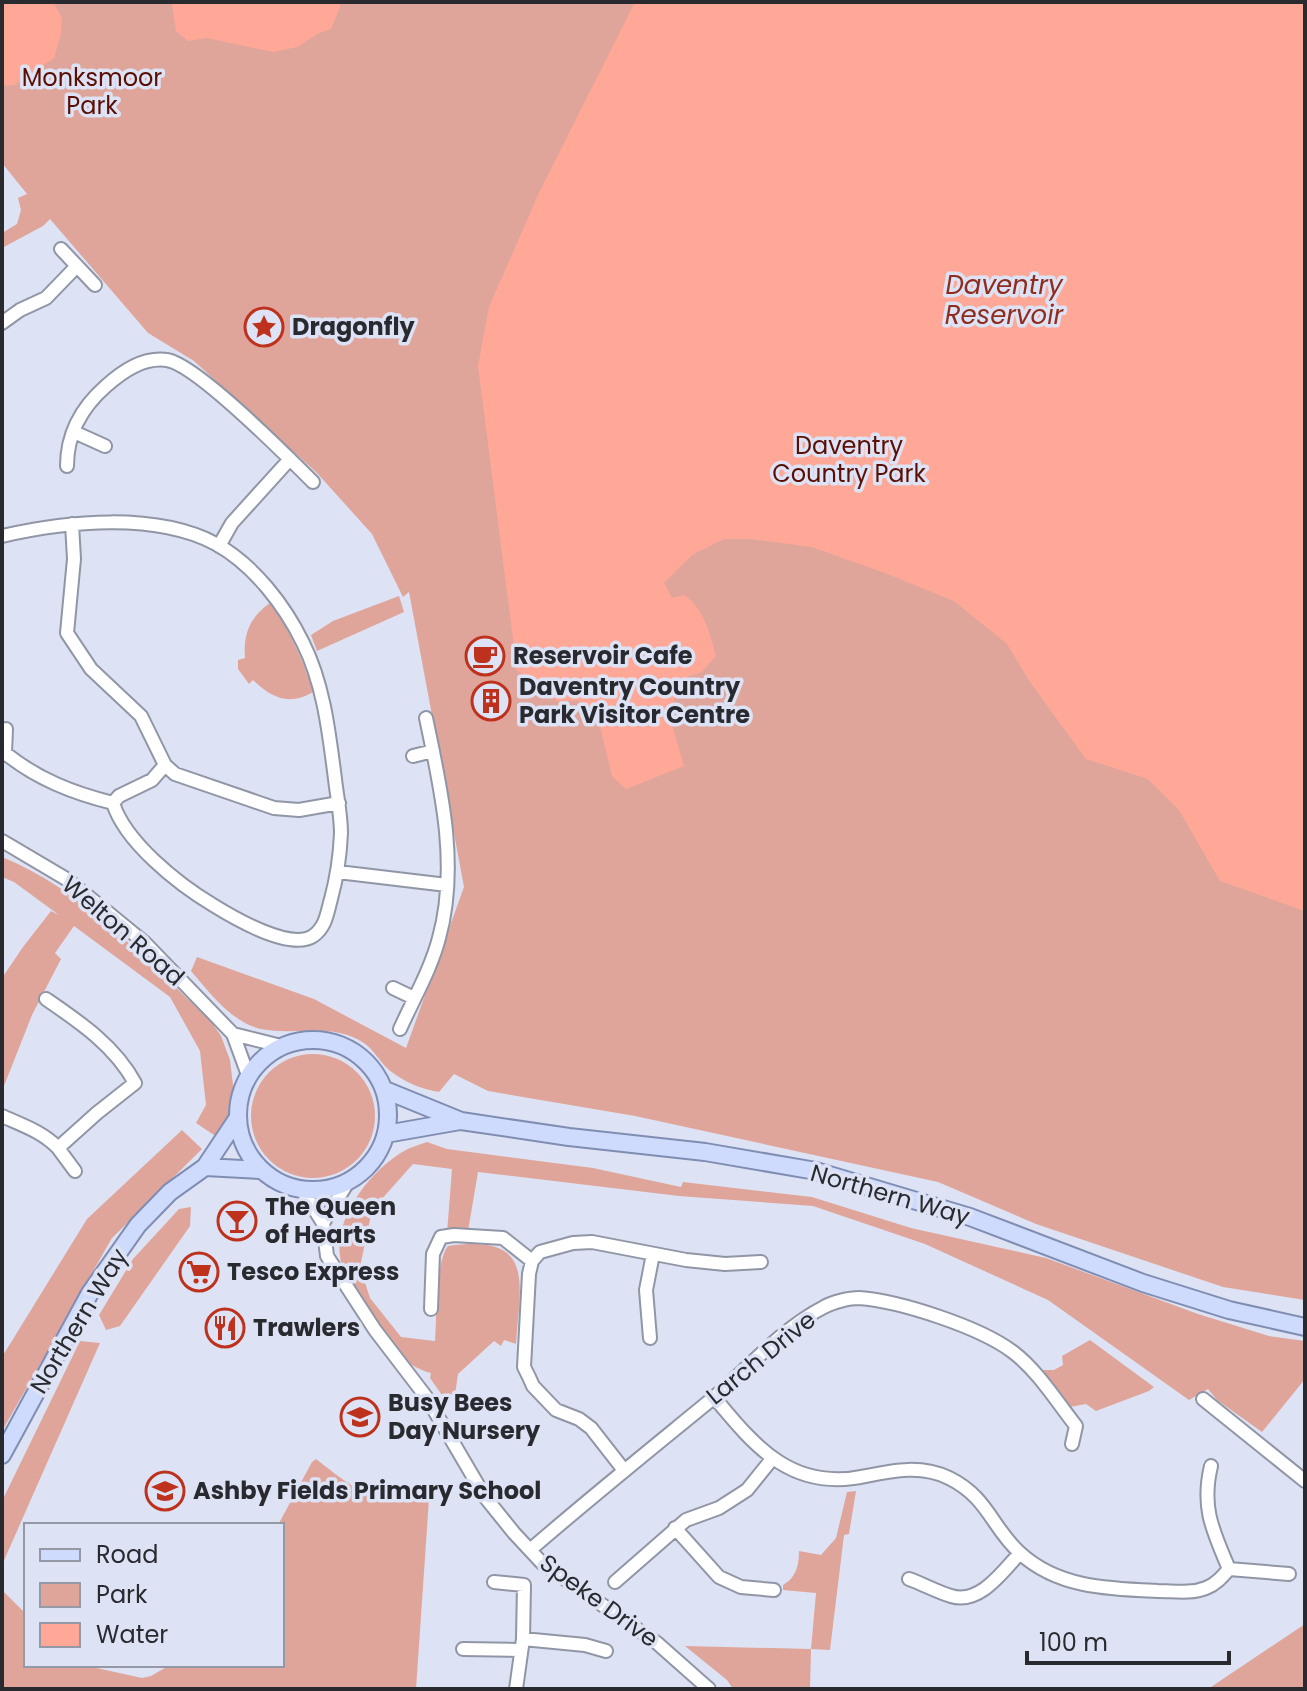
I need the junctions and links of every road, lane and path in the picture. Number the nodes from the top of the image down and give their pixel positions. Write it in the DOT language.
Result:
graph roads {
  1 [pos="61,249"];
  2 [pos="77,266"];
  3 [pos="95,285"];
  4 [pos="2,323"];
  5 [pos="74,432"];
  6 [pos="105,446"];
  7 [pos="290,459"];
  8 [pos="67,466"];
  9 [pos="313,482"];
  10 [pos="72,524"];
  11 [pos="2,536"];
  12 [pos="219,546"];
  13 [pos="426,718"];
  14 [pos="6,729"];
  15 [pos="433,751"];
  16 [pos="3,754"];
  17 [pos="413,756"];
  18 [pos="165,765"];
  19 [pos="113,803"];
  20 [pos="339,803"];
  21 [pos="2,841"];
  22 [pos="338,872"];
  23 [pos="447,885"];
  24 [pos="393,988"];
  25 [pos="414,998"];
  26 [pos="46,999"];
  27 [pos="400,1029"];
  28 [pos="233,1034"];
  29 [pos="281,1046"];
  30 [pos="248,1075"];
  31 [pos="385,1090"];
  32 [pos="2,1116"];
  33 [pos="237,1119"];
  34 [pos="461,1121"];
  35 [pos="386,1134"];
  36 [pos="58,1148"];
  37 [pos="205,1167"];
  38 [pos="260,1170"];
  39 [pos="75,1171"];
  40 [pos="348,1182"];
  41 [pos="302,1190"];
  42 [pos="323,1223"];
  43 [pos="653,1254"];
  44 [pos="532,1261"];
  45 [pos="761,1262"];
  46 [pos="431,1309"];
  47 [pos="1305,1327"];
  48 [pos="650,1338"];
  49 [pos="714,1397"];
  50 [pos="1203,1399"];
  51 [pos="1072,1444"];
  52 [pos="2,1455"];
  53 [pos="772,1459"];
  54 [pos="1211,1466"];
  55 [pos="623,1469"];
  56 [pos="1305,1481"];
  57 [pos="675,1528"];
  58 [pos="530,1550"];
  59 [pos="1020,1553"];
  60 [pos="1229,1569"];
  61 [pos="1289,1574"];
  62 [pos="909,1579"];
  63 [pos="494,1582"];
  64 [pos="615,1582"];
  65 [pos="774,1590"];
  66 [pos="521,1645"];
  67 [pos="463,1649"];
  68 [pos="606,1651"];
  69 [pos="516,1689"];
  70 [pos="709,1689"];
  1 -- 2 [label="street"];
  2 -- 3 [label="street"];
  2 -- 4 [label="street"];
  5 -- 6 [label="street"];
  5 -- 7 [label="street"];
  5 -- 8 [label="street"];
  7 -- 9 [label="street"];
  7 -- 12 [label="street"];
  10 -- 11 [label="street"];
  10 -- 12 [label="street"];
  10 -- 18 [label="street"];
  12 -- 20 [label="street"];
  13 -- 15 [label="street"];
  14 -- 16 [label="street"];
  15 -- 17 [label="street"];
  15 -- 23 [label="street"];
  16 -- 19 [label="street"];
  18 -- 19 [label="street"];
  18 -- 20 [label="street"];
  19 -- 22 [label="street"];
  20 -- 22 [label="street"];
  21 -- 28 [label="street, Welton Road"];
  22 -- 23 [label="street"];
  23 -- 25 [label="street"];
  24 -- 25 [label="street"];
  25 -- 27 [label="street"];
  26 -- 36 [label="street"];
  28 -- 29 [label="street"];
  28 -- 30 [label="street, Welton Road"];
  29 -- 30 [label="main road"];
  29 -- 31 [label="main road"];
  30 -- 33 [label="main road"];
  31 -- 34 [label="main road"];
  31 -- 35 [label="main road"];
  32 -- 36 [label="street"];
  33 -- 37 [label="main road"];
  33 -- 38 [label="main road"];
  34 -- 35 [label="main road"];
  34 -- 47 [label="main road, Northern Way"];
  35 -- 40 [label="main road"];
  36 -- 39 [label="street"];
  37 -- 38 [label="main road"];
  37 -- 52 [label="main road, Northern Way"];
  38 -- 41 [label="main road"];
  40 -- 41 [label="main road"];
  40 -- 42 [label="street"];
  41 -- 42 [label="street, Speke Drive"];
  42 -- 58 [label="street, Speke Drive"];
  43 -- 44 [label="street"];
  43 -- 45 [label="street"];
  43 -- 48 [label="street"];
  44 -- 46 [label="street"];
  44 -- 55 [label="street"];
  49 -- 51 [label="street, Larch Drive"];
  49 -- 53 [label="street"];
  49 -- 55 [label="street, Larch Drive"];
  50 -- 56 [label="street"];
  53 -- 57 [label="street"];
  53 -- 59 [label="street"];
  54 -- 60 [label="street"];
  55 -- 58 [label="street, Larch Drive"];
  57 -- 64 [label="street"];
  57 -- 65 [label="street"];
  58 -- 70 [label="street, Speke Drive"];
  59 -- 60 [label="street"];
  59 -- 62 [label="street"];
  60 -- 61 [label="street"];
  63 -- 66 [label="street"];
  66 -- 67 [label="street"];
  66 -- 68 [label="street"];
  66 -- 69 [label="street"];
}
